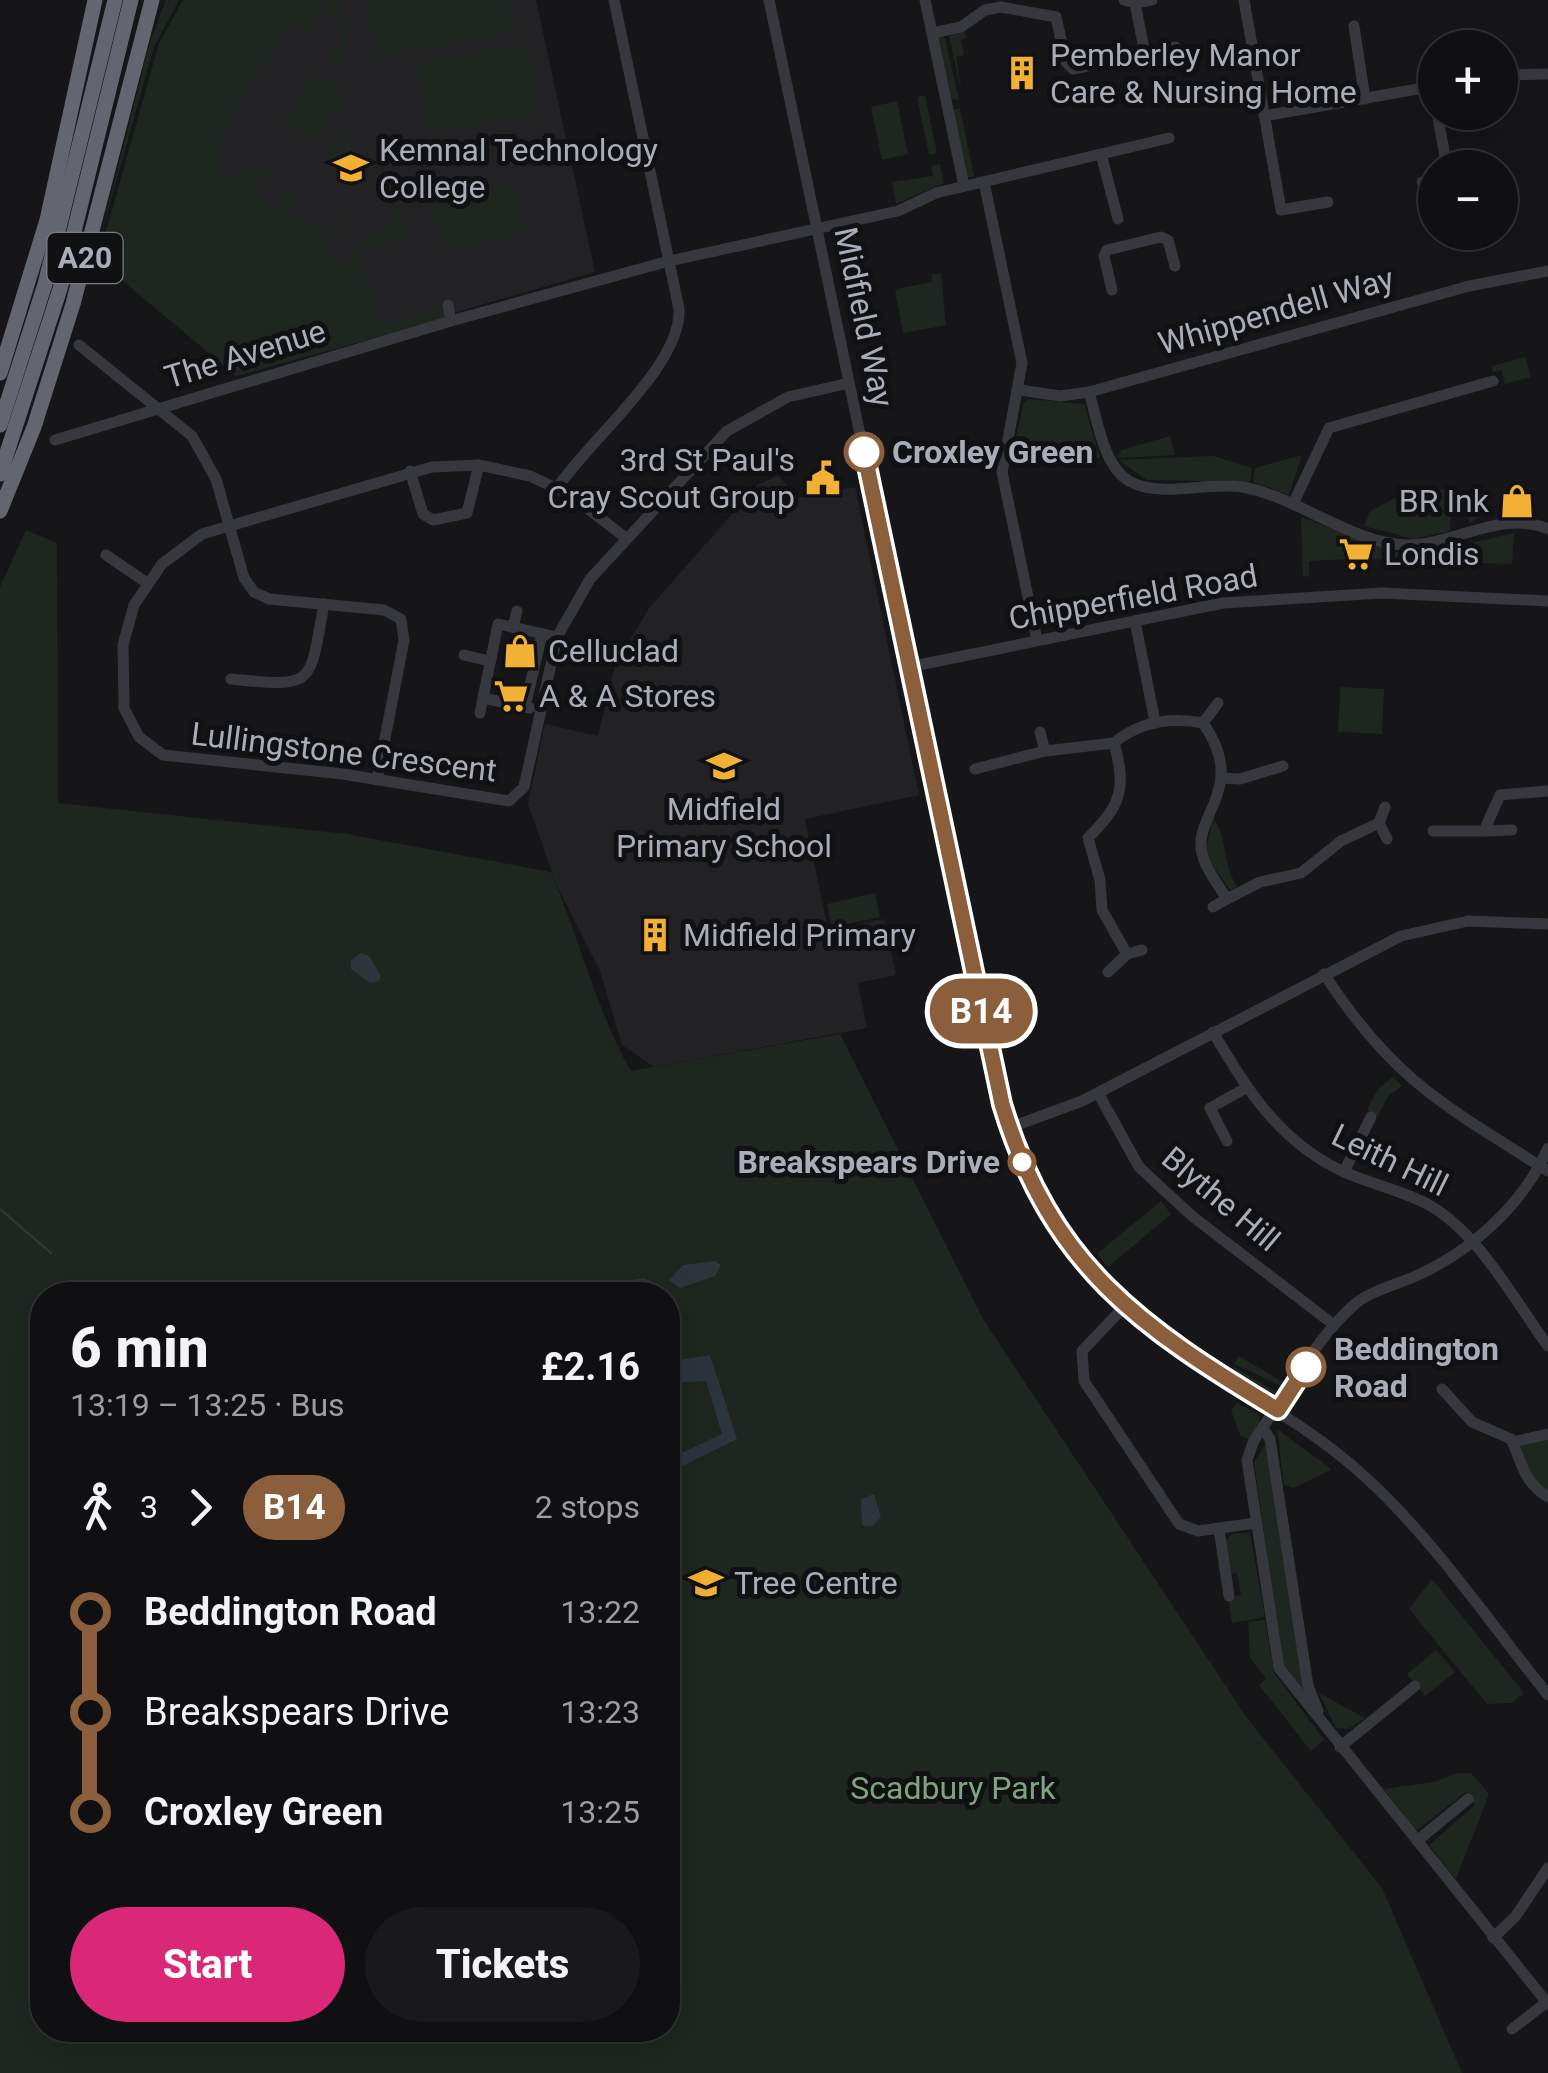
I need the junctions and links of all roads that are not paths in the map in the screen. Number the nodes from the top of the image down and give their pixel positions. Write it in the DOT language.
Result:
graph roads {
  1 [pos="95,0"];
  2 [pos="116,0"];
  3 [pos="131,0"];
  4 [pos="152,0"];
  5 [pos="614,0"];
  6 [pos="769,0"];
  7 [pos="925,0"];
  8 [pos="1152,0"];
  9 [pos="1244,0"];
  10 [pos="1130,2"];
  11 [pos="1354,26"];
  12 [pos="118,27"];
  13 [pos="932,33"];
  14 [pos="1176,47"];
  15 [pos="1145,54"];
  16 [pos="1548,74"];
  17 [pos="1518,75"];
  18 [pos="1418,89"];
  19 [pos="1365,99"];
  20 [pos="1264,116"];
  21 [pos="1169,138"];
  22 [pos="1101,154"];
  23 [pos="984,182"];
  24 [pos="964,186"];
  25 [pos="1328,202"];
  26 [pos="817,228"];
  27 [pos="1124,246"];
  28 [pos="669,261"];
  29 [pos="1175,266"];
  30 [pos="1548,271"];
  31 [pos="1112,290"];
  32 [pos="448,305"];
  33 [pos="451,321"];
  34 [pos="79,344"];
  35 [pos="0,372"];
  36 [pos="1494,381"];
  37 [pos="849,383"];
  38 [pos="1020,390"];
  39 [pos="1089,392"];
  40 [pos="161,408"];
  41 [pos="0,425"];
  42 [pos="55,440"];
  43 [pos="479,466"];
  44 [pos="410,471"];
  45 [pos="0,474"];
  46 [pos="557,488"];
  47 [pos="1293,504"];
  48 [pos="0,511"];
  49 [pos="229,524"];
  50 [pos="1548,529"];
  51 [pos="626,538"];
  52 [pos="106,555"];
  53 [pos="147,583"];
  54 [pos="1548,587"];
  55 [pos="1548,601"];
  56 [pos="324,604"];
  57 [pos="518,611"];
  58 [pos="1135,621"];
  59 [pos="513,627"];
  60 [pos="542,634"];
  61 [pos="557,637"];
  62 [pos="1037,640"];
  63 [pos="464,655"];
  64 [pos="490,661"];
  65 [pos="909,668"];
  66 [pos="232,679"];
  67 [pos="483,698"];
  68 [pos="1218,702"];
  69 [pos="525,707"];
  70 [pos="539,710"];
  71 [pos="480,713"];
  72 [pos="1155,722"];
  73 [pos="1202,723"];
  74 [pos="1040,732"];
  75 [pos="1114,743"];
  76 [pos="1045,751"];
  77 [pos="1283,766"];
  78 [pos="974,768"];
  79 [pos="1222,778"];
  80 [pos="377,780"];
  81 [pos="1548,791"];
  82 [pos="1386,808"];
  83 [pos="1378,824"];
  84 [pos="1484,830"];
  85 [pos="1512,830"];
  86 [pos="1433,831"];
  87 [pos="1386,839"];
  88 [pos="1227,898"];
  89 [pos="1213,907"];
  90 [pos="1548,924"];
  91 [pos="1142,950"];
  92 [pos="1127,954"];
  93 [pos="1108,972"];
  94 [pos="1324,974"];
  95 [pos="1213,1032"];
  96 [pos="1246,1088"];
  97 [pos="1098,1092"];
  98 [pos="1371,1117"];
  99 [pos="1010,1128"];
  100 [pos="1227,1142"];
  101 [pos="1548,1148"];
  102 [pos="1544,1168"];
  103 [pos="1344,1172"];
  104 [pos="1471,1243"];
  105 [pos="1124,1307"];
  106 [pos="1334,1325"];
  107 [pos="1548,1346"];
  108 [pos="1442,1389"];
  109 [pos="1278,1410"];
  110 [pos="1263,1428"];
  111 [pos="1548,1434"];
  112 [pos="1513,1442"];
  113 [pos="1548,1497"];
  114 [pos="1256,1524"];
  115 [pos="1219,1529"];
  116 [pos="1229,1596"];
  117 [pos="1416,1686"];
  118 [pos="1548,1695"];
  119 [pos="1323,1724"];
  120 [pos="1340,1747"];
  121 [pos="1468,1800"];
  122 [pos="1417,1841"];
  123 [pos="1548,1868"];
  124 [pos="1493,1938"];
  125 [pos="1548,2002"];
  126 [pos="1512,2029"];
  1 -- 35 [label="highway, A20"];
  2 -- 12 [label="highway, A20"];
  3 -- 12 [label="highway, A20"];
  4 -- 48 [label="highway, A20"];
  5 -- 28 [label="street"];
  6 -- 26 [label="street, Midfield Way"];
  7 -- 13 [label="street"];
  8 -- 10 [label="street"];
  9 -- 20 [label="street"];
  10 -- 15 [label="street"];
  11 -- 19 [label="street"];
  12 -- 41 [label="highway, A20"];
  12 -- 45 [label="highway, A20"];
  13 -- 15 [label="street"];
  13 -- 24 [label="street"];
  14 -- 15 [label="street"];
  16 -- 17 [label="street"];
  18 -- 19 [label="street"];
  19 -- 20 [label="street"];
  20 -- 25 [label="street"];
  21 -- 22 [label="street"];
  22 -- 23 [label="street"];
  22 -- 27 [label="street"];
  23 -- 24 [label="street"];
  23 -- 38 [label="street"];
  24 -- 26 [label="street"];
  26 -- 28 [label="street, The Avenue"];
  26 -- 37 [label="street, Midfield Way"];
  27 -- 29 [label="street"];
  27 -- 31 [label="street"];
  28 -- 33 [label="street, The Avenue"];
  28 -- 46 [label="street"];
  30 -- 39 [label="street, Whippendell Way"];
  32 -- 33 [label="street"];
  33 -- 40 [label="street, The Avenue"];
  34 -- 40 [label="street"];
  36 -- 47 [label="street"];
  37 -- 51 [label="street"];
  37 -- 65 [label="street, Midfield Way"];
  38 -- 39 [label="street, Whippendell Way"];
  38 -- 62 [label="street"];
  39 -- 47 [label="street"];
  40 -- 42 [label="street, The Avenue"];
  40 -- 49 [label="street"];
  43 -- 44 [label="street, Lullingstone Crescent"];
  43 -- 44 [label="street"];
  43 -- 46 [label="street, Lullingstone Crescent"];
  44 -- 49 [label="street, Lullingstone Crescent"];
  46 -- 51 [label="street, Lullingstone Crescent"];
  47 -- 50 [label="street"];
  49 -- 53 [label="street, Lullingstone Crescent"];
  49 -- 56 [label="street"];
  51 -- 61 [label="street"];
  52 -- 53 [label="street"];
  53 -- 80 [label="street, Lullingstone Crescent"];
  54 -- 55 [label="street"];
  55 -- 58 [label="street, Chipperfield Road"];
  56 -- 66 [label="street"];
  56 -- 80 [label="street"];
  57 -- 59 [label="street"];
  58 -- 62 [label="street, Chipperfield Road"];
  58 -- 72 [label="street"];
  59 -- 60 [label="street"];
  59 -- 64 [label="street"];
  60 -- 61 [label="street"];
  60 -- 69 [label="street"];
  61 -- 70 [label="street"];
  62 -- 65 [label="street, Chipperfield Road"];
  63 -- 64 [label="street"];
  64 -- 67 [label="street"];
  65 -- 99 [label="street, Midfield Way"];
  67 -- 69 [label="street"];
  67 -- 71 [label="street"];
  68 -- 73 [label="street"];
  69 -- 70 [label="street"];
  70 -- 80 [label="street, Lullingstone Crescent"];
  72 -- 73 [label="street"];
  72 -- 75 [label="street"];
  73 -- 79 [label="street"];
  74 -- 76 [label="street"];
  75 -- 76 [label="street"];
  75 -- 92 [label="street"];
  76 -- 78 [label="street"];
  77 -- 79 [label="street"];
  79 -- 88 [label="street"];
  81 -- 84 [label="street"];
  82 -- 83 [label="street"];
  83 -- 87 [label="street"];
  83 -- 88 [label="street"];
  84 -- 85 [label="street"];
  84 -- 86 [label="street"];
  88 -- 89 [label="street"];
  90 -- 94 [label="street"];
  91 -- 92 [label="street"];
  92 -- 93 [label="street"];
  94 -- 95 [label="street"];
  94 -- 102 [label="street"];
  95 -- 96 [label="street, Leith Hill"];
  95 -- 97 [label="street"];
  96 -- 100 [label="street"];
  96 -- 103 [label="street, Leith Hill"];
  97 -- 99 [label="street"];
  97 -- 106 [label="street, Blythe Hill"];
  98 -- 103 [label="street"];
  99 -- 105 [label="street, Midfield Way"];
  101 -- 102 [label="street"];
  102 -- 104 [label="street"];
  103 -- 104 [label="street, Leith Hill"];
  104 -- 106 [label="street"];
  104 -- 107 [label="street, Leith Hill"];
  105 -- 109 [label="street, Midfield Way"];
  105 -- 115 [label="street"];
  106 -- 109 [label="street"];
  108 -- 112 [label="street"];
  109 -- 110 [label="street"];
  109 -- 118 [label="street, Midfield Way"];
  110 -- 114 [label="street"];
  110 -- 119 [label="street"];
  111 -- 112 [label="street"];
  112 -- 113 [label="street"];
  114 -- 115 [label="street"];
  114 -- 119 [label="street"];
  115 -- 116 [label="street"];
  117 -- 120 [label="street"];
  119 -- 120 [label="street"];
  120 -- 122 [label="street"];
  121 -- 122 [label="street"];
  122 -- 124 [label="street"];
  123 -- 124 [label="street"];
  124 -- 125 [label="street"];
  125 -- 126 [label="street"];
}
